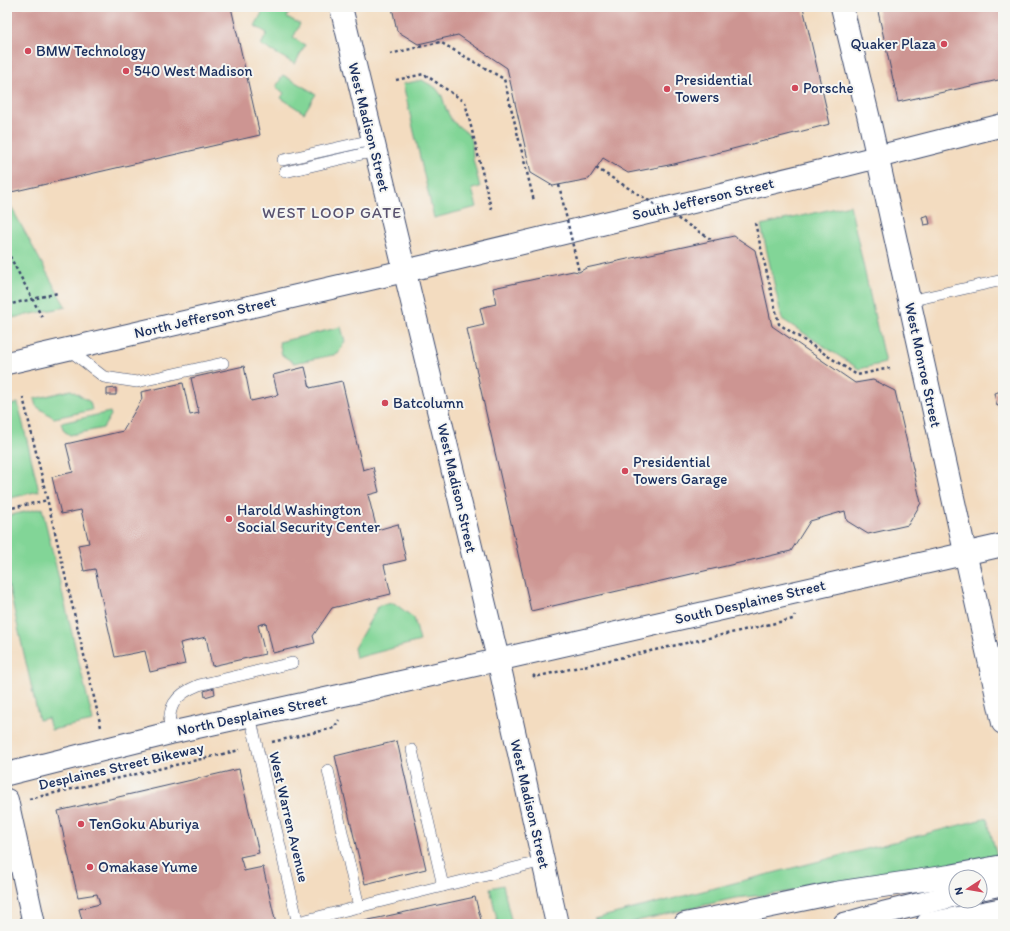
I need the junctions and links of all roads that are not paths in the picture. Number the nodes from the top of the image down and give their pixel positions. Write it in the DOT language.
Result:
graph roads {
  1 [pos="341,7"];
  2 [pos="842,7"];
  3 [pos="1003,125"];
  4 [pos="374,145"];
  5 [pos="877,157"];
  6 [pos="283,160"];
  7 [pos="285,172"];
  8 [pos="403,271"];
  9 [pos="1003,280"];
  10 [pos="909,301"];
  11 [pos="68,349"];
  12 [pos="7,363"];
  13 [pos="223,363"];
  14 [pos="1003,545"];
  15 [pos="965,554"];
  16 [pos="498,659"];
  17 [pos="292,663"];
  18 [pos="250,716"];
  19 [pos="1003,723"];
  20 [pos="170,733"];
  21 [pos="412,750"];
  22 [pos="328,770"];
  23 [pos="7,774"];
  24 [pos="8,802"];
  25 [pos="543,862"];
  26 [pos="1003,866"];
  27 [pos="1003,884"];
  28 [pos="443,886"];
  29 [pos="988,887"];
  30 [pos="948,897"];
  31 [pos="359,907"];
  32 [pos="1003,910"];
  33 [pos="298,923"];
  34 [pos="34,924"];
  35 [pos="557,924"];
  36 [pos="685,924"];
  37 [pos="844,924"];
  38 [pos="927,924"];
  1 -- 4 [label="main road, West Madison Street"];
  2 -- 5 [label="main road, West Monroe Street"];
  3 -- 5 [label="main road, South Jefferson Street"];
  4 -- 6 [label="lane"];
  4 -- 7 [label="lane"];
  4 -- 8 [label="main road, West Madison Street"];
  5 -- 8 [label="main road, South Jefferson Street"];
  5 -- 10 [label="main road, West Monroe Street"];
  8 -- 11 [label="main road, North Jefferson Street"];
  8 -- 16 [label="main road, West Madison Street"];
  9 -- 10 [label="lane"];
  10 -- 15 [label="main road, West Monroe Street"];
  11 -- 12 [label="main road, North Jefferson Street"];
  11 -- 13 [label="lane"];
  14 -- 15 [label="main road, South Desplaines Street"];
  15 -- 16 [label="main road, South Desplaines Street"];
  15 -- 19 [label="main road, West Monroe Street"];
  16 -- 18 [label="main road, North Desplaines Street"];
  16 -- 25 [label="main road, West Madison Street"];
  17 -- 20 [label="lane"];
  18 -- 20 [label="main road, North Desplaines Street"];
  18 -- 33 [label="lane, West Warren Avenue"];
  20 -- 23 [label="main road, North Desplaines Street"];
  21 -- 28 [label="lane"];
  22 -- 31 [label="lane"];
  24 -- 34 [label="main road"];
  25 -- 28 [label="lane"];
  25 -- 35 [label="main road, West Madison Street"];
  26 -- 36 [label="main road"];
  27 -- 29 [label="main road"];
  28 -- 31 [label="lane"];
  30 -- 37 [label="main road"];
  31 -- 33 [label="lane"];
  32 -- 38 [label="main road"];
}
